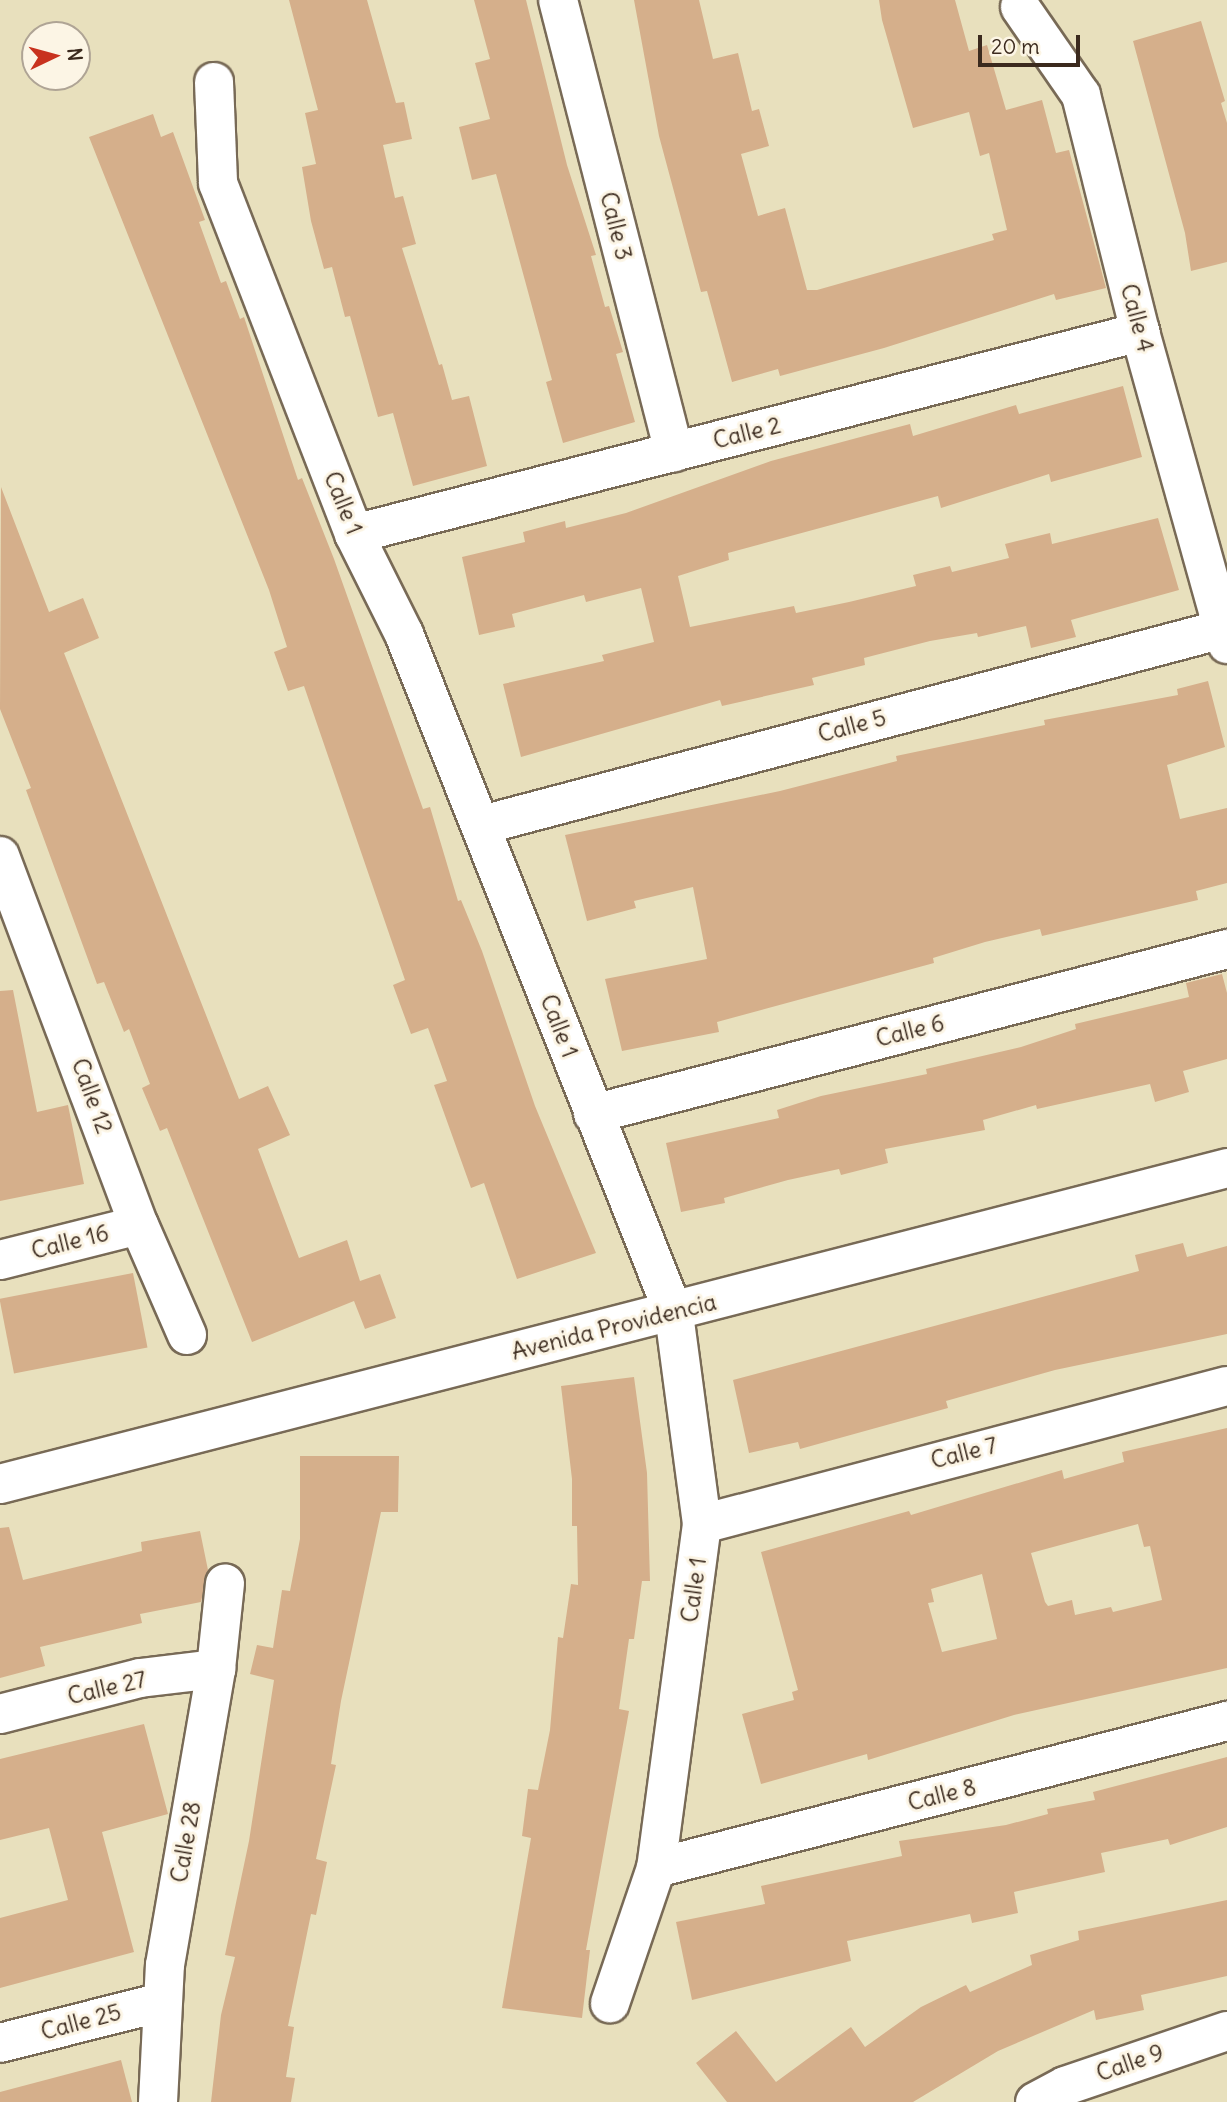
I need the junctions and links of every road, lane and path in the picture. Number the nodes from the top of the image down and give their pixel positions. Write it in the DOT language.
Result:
graph roads {
  1 [pos="558,0"];
  2 [pos="1020,7"];
  3 [pos="214,82"];
  4 [pos="1140,332"];
  5 [pos="674,452"];
  6 [pos="354,534"];
  7 [pos="1225,637"];
  8 [pos="482,825"];
  9 [pos="0,856"];
  10 [pos="16,938"];
  11 [pos="1227,949"];
  12 [pos="593,1114"];
  13 [pos="1227,1168"];
  14 [pos="139,1225"];
  15 [pos="0,1260"];
  16 [pos="674,1314"];
  17 [pos="187,1335"];
  18 [pos="1227,1386"];
  19 [pos="0,1484"];
  20 [pos="702,1524"];
  21 [pos="225,1583"];
  22 [pos="216,1669"];
  23 [pos="0,1714"];
  24 [pos="1227,1721"];
  25 [pos="656,1868"];
  26 [pos="162,2001"];
  27 [pos="610,2003"];
  28 [pos="1227,2031"];
  29 [pos="0,2043"];
  30 [pos="158,2102"];
  31 [pos="1035,2102"];
  1 -- 5 [label="street, Calle 3"];
  2 -- 4 [label="street, Calle 4"];
  3 -- 6 [label="street, Calle 1"];
  4 -- 5 [label="street, Calle 2"];
  4 -- 7 [label="street, Calle 4"];
  5 -- 6 [label="street, Calle 2"];
  6 -- 8 [label="street, Calle 1"];
  7 -- 8 [label="street, Calle 5"];
  8 -- 12 [label="street, Calle 1"];
  9 -- 10 [label="street, Calle 12"];
  10 -- 14 [label="street, Calle 12"];
  11 -- 12 [label="street, Calle 6"];
  12 -- 16 [label="street, Calle 1"];
  13 -- 16 [label="street, Avenida Providencia"];
  14 -- 15 [label="street, Calle 16"];
  14 -- 17 [label="street, Calle 12"];
  16 -- 19 [label="street, Avenida Providencia"];
  16 -- 20 [label="street, Calle 1"];
  18 -- 20 [label="street, Calle 7"];
  20 -- 25 [label="street, Calle 1"];
  21 -- 22 [label="street, Calle 28"];
  22 -- 23 [label="street, Calle 27"];
  22 -- 26 [label="street, Calle 28"];
  24 -- 25 [label="street, Calle 8"];
  25 -- 27 [label="street, Calle 1"];
  26 -- 29 [label="street, Calle 25"];
  26 -- 30 [label="street, Calle 28"];
  28 -- 31 [label="street, Calle 9"];
}
